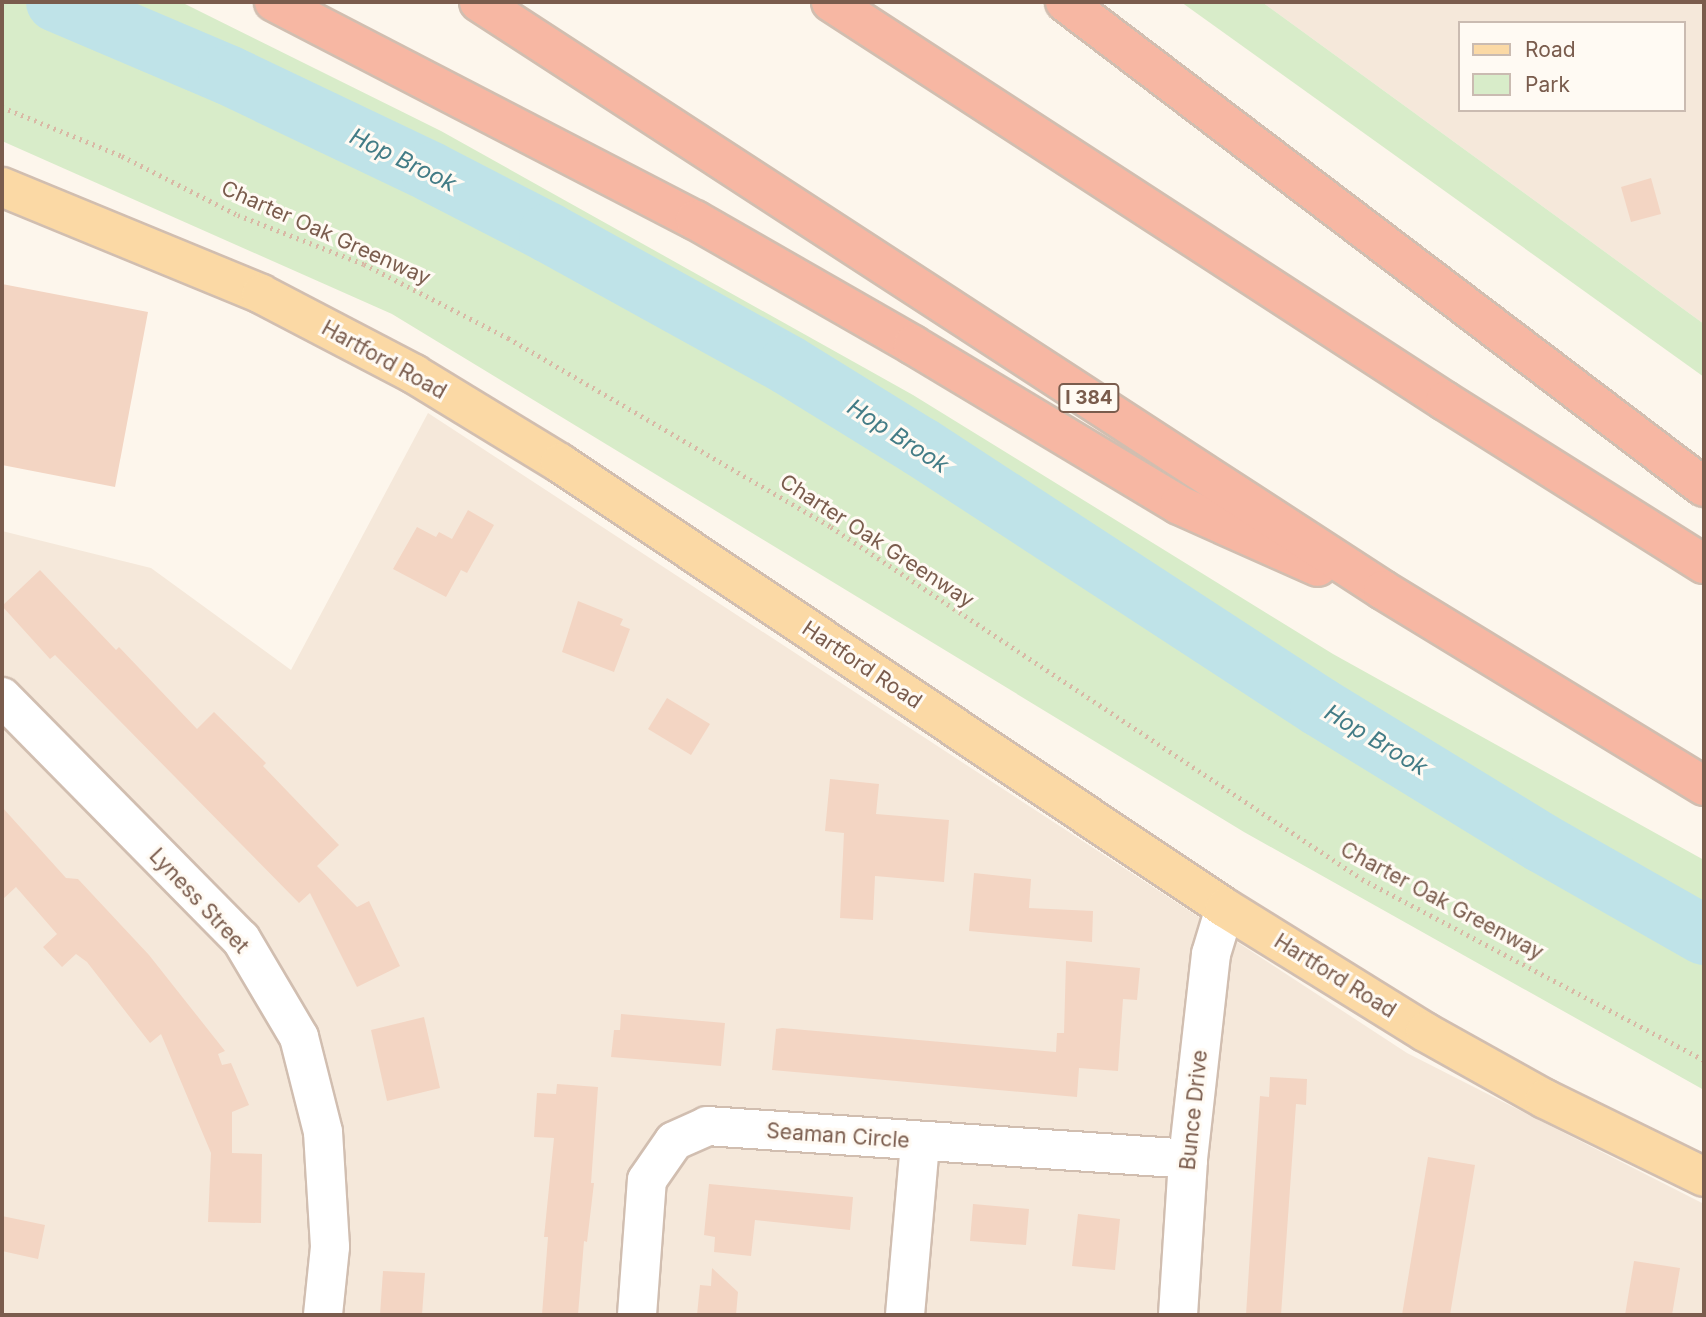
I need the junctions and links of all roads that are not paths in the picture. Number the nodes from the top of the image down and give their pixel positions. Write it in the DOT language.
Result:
graph roads {
  1 [pos="274,2"];
  2 [pos="479,2"];
  3 [pos="831,2"];
  4 [pos="1065,2"];
  5 [pos="2,187"];
  6 [pos="1704,487"];
  7 [pos="1704,564"];
  8 [pos="1383,590"];
  9 [pos="2,697"];
  10 [pos="1704,786"];
  11 [pos="1225,908"];
  12 [pos="919,1142"];
  13 [pos="1188,1159"];
  14 [pos="1704,1177"];
  15 [pos="323,1315"];
  16 [pos="638,1315"];
  17 [pos="905,1315"];
  18 [pos="1178,1315"];
  1 -- 8 [label="highway"];
  2 -- 8 [label="highway, I 384"];
  3 -- 7 [label="highway"];
  4 -- 6 [label="highway"];
  5 -- 11 [label="main road, Hartford Road"];
  8 -- 10 [label="highway, I 384"];
  9 -- 15 [label="street, Lyness Street"];
  11 -- 13 [label="street, Bunce Drive"];
  11 -- 14 [label="main road, Hartford Road"];
  12 -- 13 [label="street, Seaman Circle"];
  12 -- 16 [label="street, Seaman Circle"];
  12 -- 17 [label="street"];
  13 -- 18 [label="street, Bunce Drive"];
}
